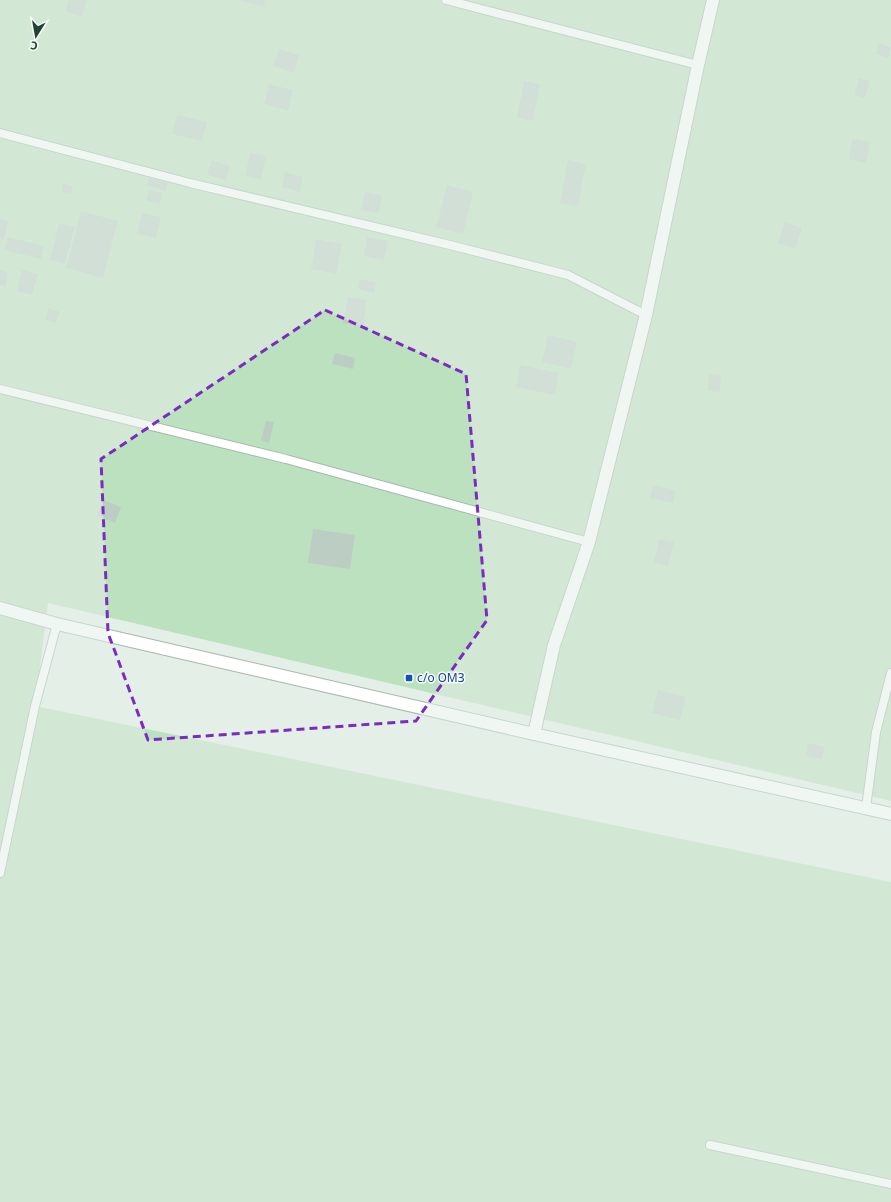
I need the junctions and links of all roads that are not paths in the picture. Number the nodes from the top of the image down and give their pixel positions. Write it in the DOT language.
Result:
graph roads {
  1 [pos="446,0"];
  2 [pos="713,0"];
  3 [pos="698,65"];
  4 [pos="0,133"];
  5 [pos="646,315"];
  6 [pos="0,389"];
  7 [pos="589,542"];
  8 [pos="0,608"];
  9 [pos="57,624"];
  10 [pos="891,673"];
  11 [pos="534,734"];
  12 [pos="866,808"];
  13 [pos="891,814"];
  14 [pos="0,872"];
  15 [pos="710,1145"];
  16 [pos="891,1184"];
  1 -- 3 [label="lane"];
  2 -- 3 [label="street"];
  3 -- 5 [label="street"];
  4 -- 5 [label="lane"];
  5 -- 7 [label="street"];
  6 -- 7 [label="lane"];
  7 -- 11 [label="street"];
  8 -- 9 [label="street"];
  9 -- 11 [label="street"];
  9 -- 14 [label="lane"];
  10 -- 12 [label="lane"];
  11 -- 12 [label="street"];
  12 -- 13 [label="street"];
  15 -- 16 [label="lane"];
}
